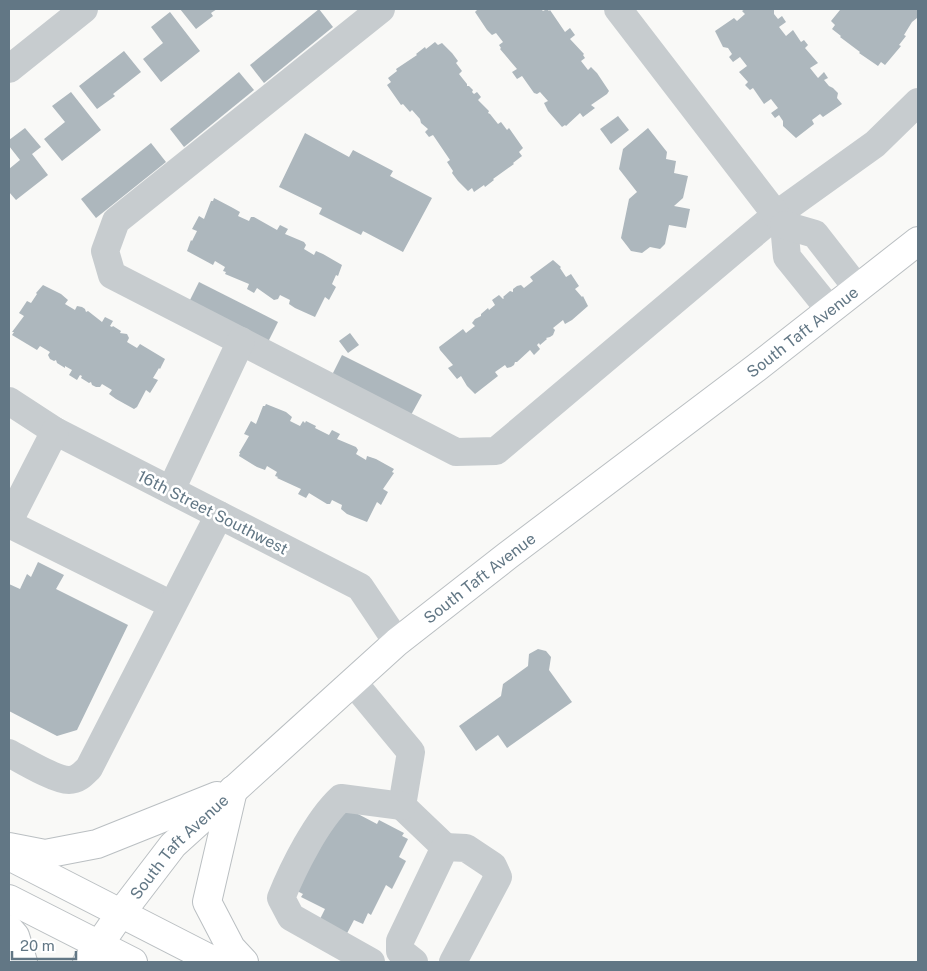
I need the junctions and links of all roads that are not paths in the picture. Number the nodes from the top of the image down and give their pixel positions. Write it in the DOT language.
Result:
graph roads {
  1 [pos="84,9"];
  2 [pos="381,9"];
  3 [pos="618,9"];
  4 [pos="9,69"];
  5 [pos="918,102"];
  6 [pos="780,220"];
  7 [pos="918,242"];
  8 [pos="857,288"];
  9 [pos="829,309"];
  10 [pos="241,342"];
  11 [pos="9,401"];
  12 [pos="55,431"];
  13 [pos="171,490"];
  14 [pos="219,515"];
  15 [pos="9,522"];
  16 [pos="172,606"];
  17 [pos="397,642"];
  18 [pos="353,682"];
  19 [pos="9,753"];
  20 [pos="233,790"];
  21 [pos="391,804"];
  22 [pos="9,847"];
  23 [pos="445,847"];
  24 [pos="9,856"];
  25 [pos="9,899"];
  26 [pos="121,913"];
  27 [pos="9,930"];
  28 [pos="92,954"];
  29 [pos="23,962"];
  30 [pos="133,962"];
  31 [pos="216,962"];
  32 [pos="244,962"];
  33 [pos="371,962"];
  34 [pos="414,962"];
  35 [pos="453,962"];
  1 -- 4 [label="street"];
  2 -- 10 [label="street"];
  3 -- 6 [label="street"];
  5 -- 6 [label="street"];
  6 -- 8 [label="street"];
  6 -- 9 [label="street"];
  6 -- 10 [label="street"];
  7 -- 8 [label="main road, South Taft Avenue"];
  8 -- 9 [label="main road, South Taft Avenue"];
  9 -- 17 [label="main road, South Taft Avenue"];
  10 -- 13 [label="street"];
  11 -- 12 [label="street, 16th Street Southwest"];
  12 -- 13 [label="street, 16th Street Southwest"];
  12 -- 15 [label="street"];
  13 -- 14 [label="street, 16th Street Southwest"];
  14 -- 16 [label="street"];
  14 -- 17 [label="street, 16th Street Southwest"];
  15 -- 16 [label="street"];
  16 -- 19 [label="street"];
  17 -- 18 [label="main road, South Taft Avenue"];
  18 -- 20 [label="main road, South Taft Avenue"];
  18 -- 21 [label="street"];
  20 -- 22 [label="main road"];
  20 -- 26 [label="main road, South Taft Avenue"];
  20 -- 32 [label="main road"];
  21 -- 23 [label="street"];
  21 -- 33 [label="street"];
  23 -- 34 [label="street"];
  23 -- 35 [label="street"];
  24 -- 26 [label="main road"];
  25 -- 28 [label="main road"];
  26 -- 28 [label="main road, South Taft Avenue"];
  26 -- 31 [label="main road"];
  27 -- 29 [label="main road"];
  28 -- 30 [label="main road"];
}
